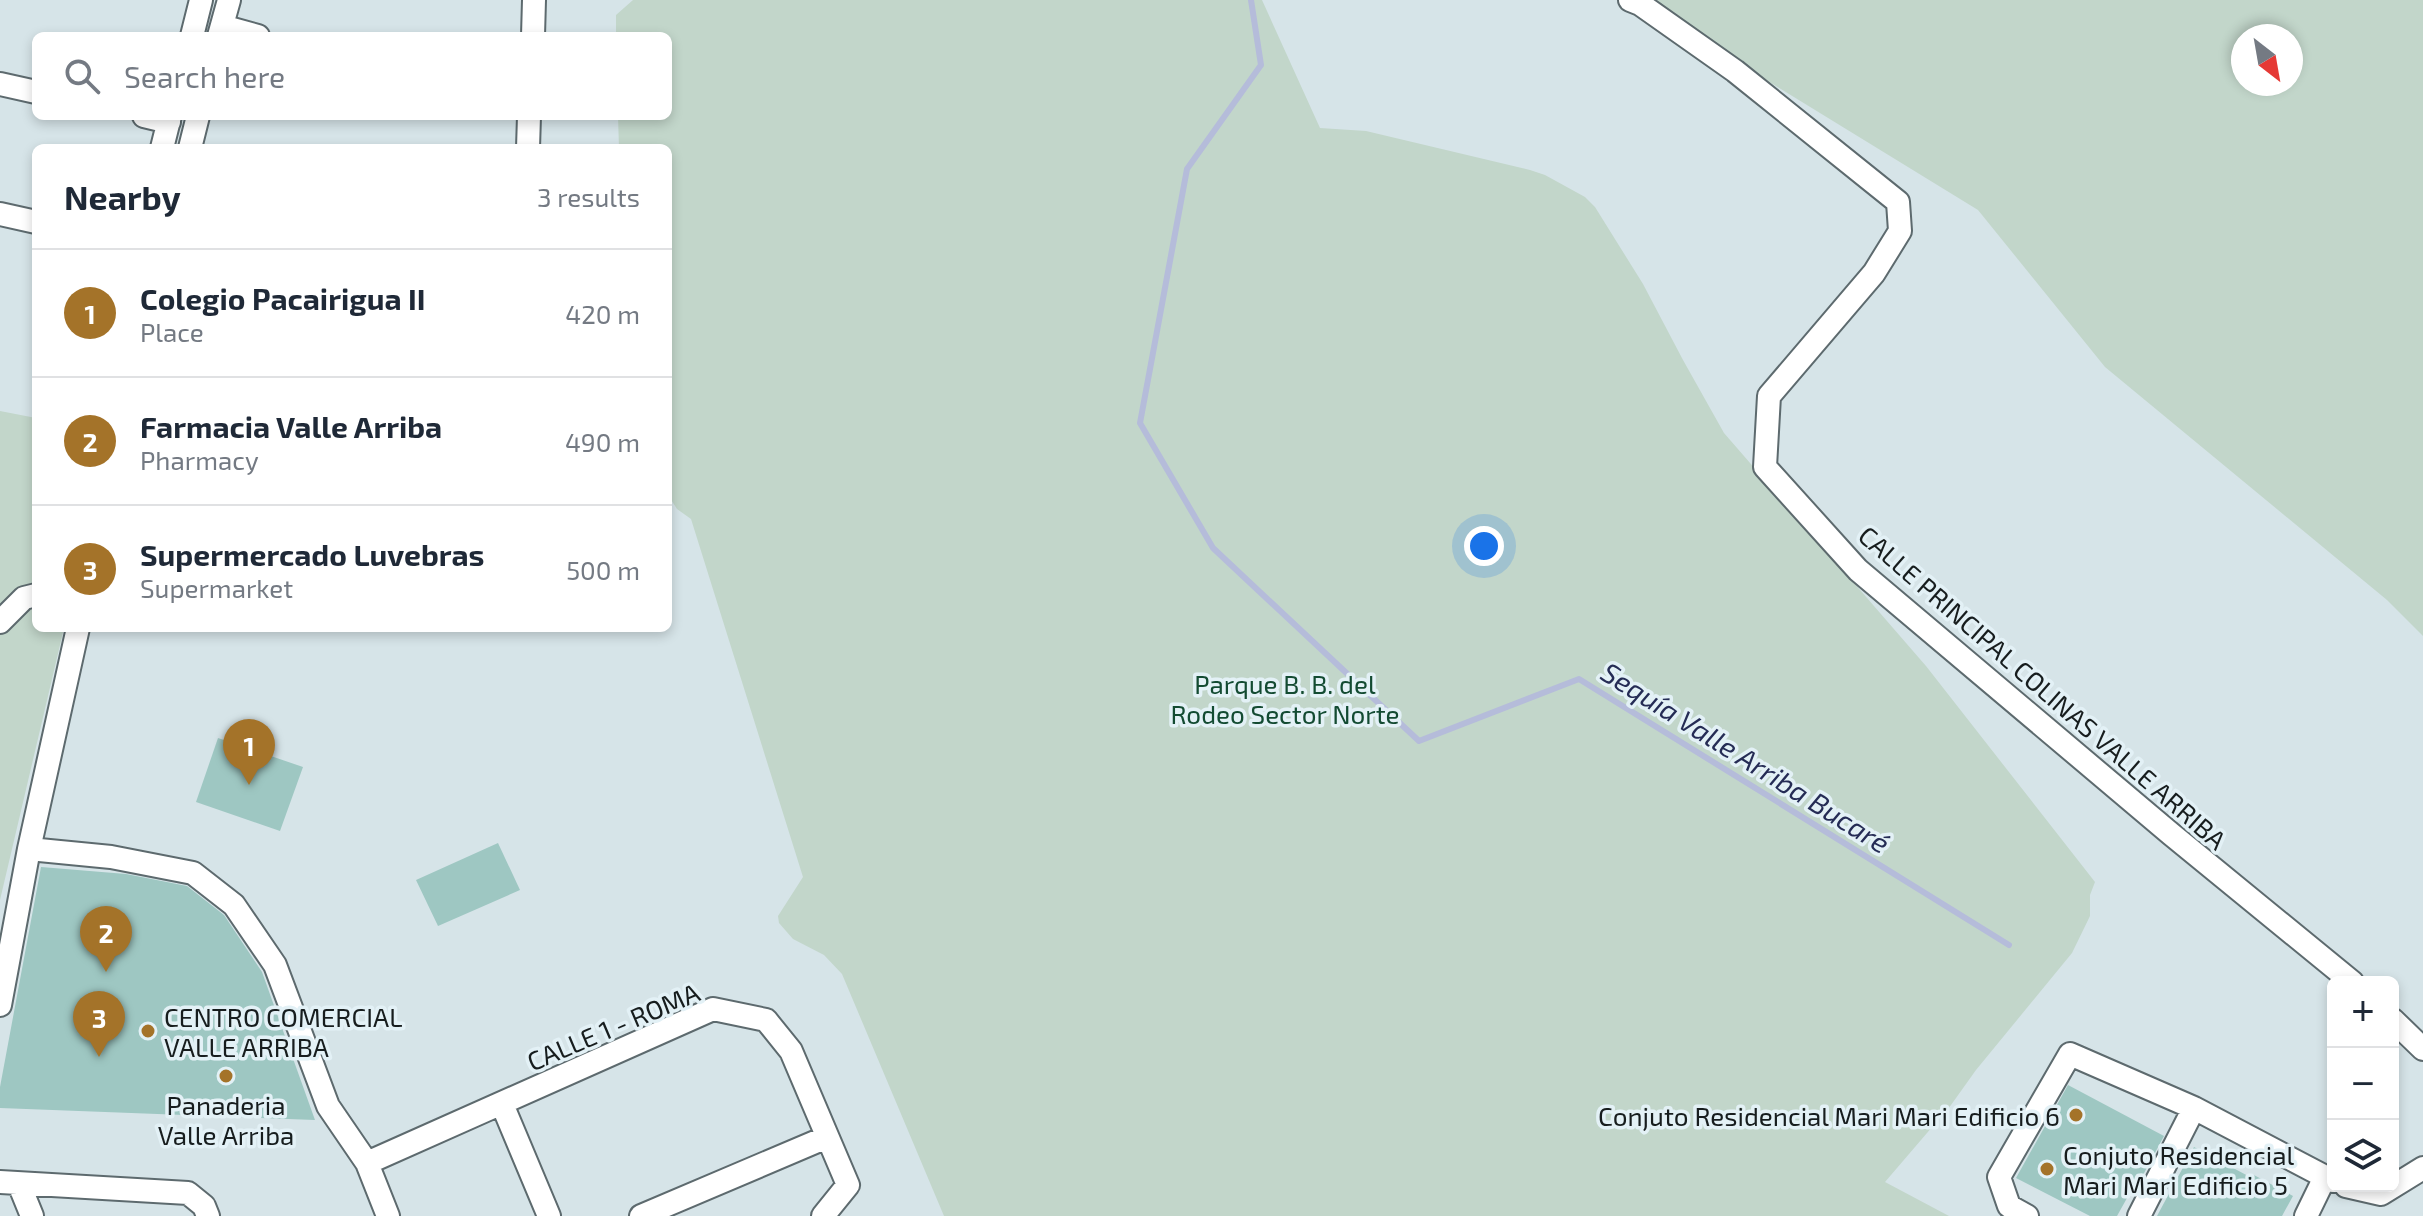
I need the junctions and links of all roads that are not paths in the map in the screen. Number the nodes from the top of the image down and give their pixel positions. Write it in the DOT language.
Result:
graph roads {
  1 [pos="201,0"];
  2 [pos="229,0"];
  3 [pos="534,0"];
  4 [pos="1630,0"];
  5 [pos="221,31"];
  6 [pos="193,32"];
  7 [pos="533,32"];
  8 [pos="0,84"];
  9 [pos="32,91"];
  10 [pos="169,120"];
  11 [pos="197,120"];
  12 [pos="529,120"];
  13 [pos="163,144"];
  14 [pos="191,144"];
  15 [pos="528,144"];
  16 [pos="0,214"];
  17 [pos="32,221"];
  18 [pos="32,596"];
  19 [pos="0,622"];
  20 [pos="77,632"];
  21 [pos="29,849"];
  22 [pos="2345,976"];
  23 [pos="0,1005"];
  24 [pos="2399,1026"];
  25 [pos="2423,1049"];
  26 [pos="502,1104"];
  27 [pos="2194,1108"];
  28 [pos="827,1137"];
  29 [pos="367,1163"];
  30 [pos="2423,1168"];
  31 [pos="2327,1178"];
  32 [pos="2327,1182"];
  33 [pos="9,1183"];
  34 [pos="2399,1183"];
  35 [pos="32,1216"];
  36 [pos="208,1216"];
  37 [pos="388,1216"];
  38 [pos="549,1216"];
  39 [pos="641,1216"];
  40 [pos="823,1216"];
  41 [pos="2027,1216"];
  42 [pos="2139,1216"];
  43 [pos="2306,1216"];
  1 -- 6 [label="street"];
  2 -- 5 [label="street"];
  3 -- 7 [label="street"];
  4 -- 22 [label="street, CALLE PRINCIPAL COLINAS VALLE ARRIBA"];
  8 -- 9 [label="street"];
  10 -- 13 [label="street"];
  11 -- 14 [label="street"];
  12 -- 15 [label="street"];
  16 -- 17 [label="street"];
  18 -- 19 [label="street"];
  20 -- 21 [label="street"];
  21 -- 23 [label="street"];
  21 -- 29 [label="street"];
  24 -- 25 [label="street"];
  26 -- 28 [label="street, CALLE 1 - ROMA"];
  26 -- 29 [label="street, CALLE 1 - ROMA"];
  26 -- 38 [label="street"];
  27 -- 31 [label="street"];
  27 -- 41 [label="street"];
  27 -- 42 [label="street"];
  28 -- 39 [label="street"];
  28 -- 40 [label="street, CALLE 1 - ROMA"];
  29 -- 37 [label="street"];
  30 -- 34 [label="street"];
  32 -- 43 [label="street"];
  33 -- 35 [label="street"];
  33 -- 36 [label="street"];
}
